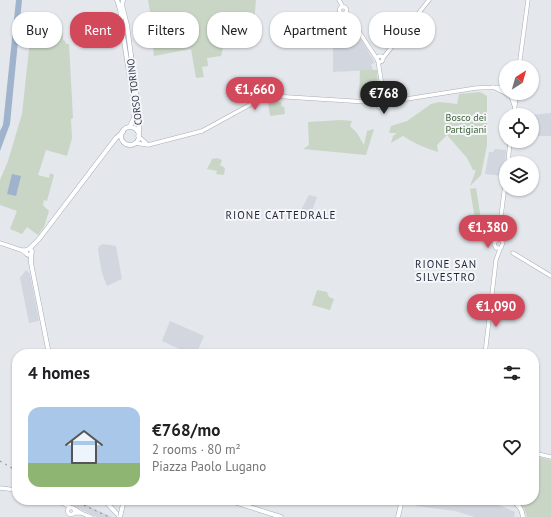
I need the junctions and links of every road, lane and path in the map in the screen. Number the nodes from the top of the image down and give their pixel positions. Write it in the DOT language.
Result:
graph roads {
  1 [pos="117,0"];
  2 [pos="123,0"];
  3 [pos="339,0"];
  4 [pos="429,0"];
  5 [pos="528,0"];
  6 [pos="120,12"];
  7 [pos="123,12"];
  8 [pos="125,34"];
  9 [pos="125,35"];
  10 [pos="380,58"];
  11 [pos="520,60"];
  12 [pos="492,87"];
  13 [pos="499,87"];
  14 [pos="499,89"];
  15 [pos="383,101"];
  16 [pos="367,102"];
  17 [pos="378,106"];
  18 [pos="130,126"];
  19 [pos="123,132"];
  20 [pos="139,134"];
  21 [pos="123,142"];
  22 [pos="135,143"];
  23 [pos="148,144"];
  24 [pos="109,147"];
  25 [pos="504,196"];
  26 [pos="499,233"];
  27 [pos="497,240"];
  28 [pos="502,241"];
  29 [pos="0,243"];
  30 [pos="495,247"];
  31 [pos="500,249"];
  32 [pos="29,252"];
  33 [pos="513,253"];
  34 [pos="496,258"];
  35 [pos="551,276"];
  36 [pos="48,349"];
  37 [pos="486,349"];
  38 [pos="539,454"];
  39 [pos="551,458"];
  40 [pos="1,488"];
  41 [pos="12,489"];
  42 [pos="63,505"];
  43 [pos="109,505"];
  44 [pos="123,505"];
  45 [pos="244,505"];
  46 [pos="401,505"];
  47 [pos="519,505"];
  48 [pos="72,512"];
  49 [pos="91,517"];
  50 [pos="120,517"];
  51 [pos="281,517"];
  52 [pos="398,517"];
  53 [pos="523,517"];
  1 -- 6 [label="main road, CORSO TORINO"];
  2 -- 7 [label="main road, CORSO TORINO"];
  3 -- 10 [label="street"];
  4 -- 10 [label="street"];
  5 -- 11 [label="street"];
  8 -- 20 [label="main road, CORSO TORINO"];
  9 -- 18 [label="main road, CORSO TORINO"];
  10 -- 15 [label="street"];
  12 -- 13 [label="street"];
  12 -- 14 [label="street"];
  12 -- 15 [label="street"];
  15 -- 16 [label="street"];
  15 -- 17 [label="street"];
  15 -- 17 [label="street"];
  16 -- 17 [label="street"];
  16 -- 23 [label="street"];
  18 -- 19 [label="main road"];
  18 -- 20 [label="main road"];
  19 -- 21 [label="main road"];
  19 -- 24 [label="main road"];
  20 -- 22 [label="main road"];
  20 -- 23 [label="street"];
  21 -- 22 [label="main road"];
  21 -- 24 [label="main road"];
  22 -- 23 [label="street"];
  24 -- 32 [label="main road"];
  25 -- 26 [label="street"];
  26 -- 27 [label="street"];
  26 -- 28 [label="street"];
  27 -- 28 [label="street"];
  27 -- 30 [label="street"];
  28 -- 31 [label="street"];
  29 -- 32 [label="street"];
  30 -- 31 [label="street"];
  30 -- 34 [label="street"];
  31 -- 34 [label="street"];
  32 -- 36 [label="main road"];
  33 -- 35 [label="street"];
  34 -- 37 [label="street"];
  38 -- 39 [label="street"];
  40 -- 41 [label="street"];
  42 -- 48 [label="street"];
  43 -- 50 [label="main road"];
  44 -- 50 [label="main road, bridge"];
  45 -- 51 [label="main road"];
  46 -- 52 [label="main road"];
  47 -- 53 [label="main road"];
  48 -- 49 [label="street"];
}
